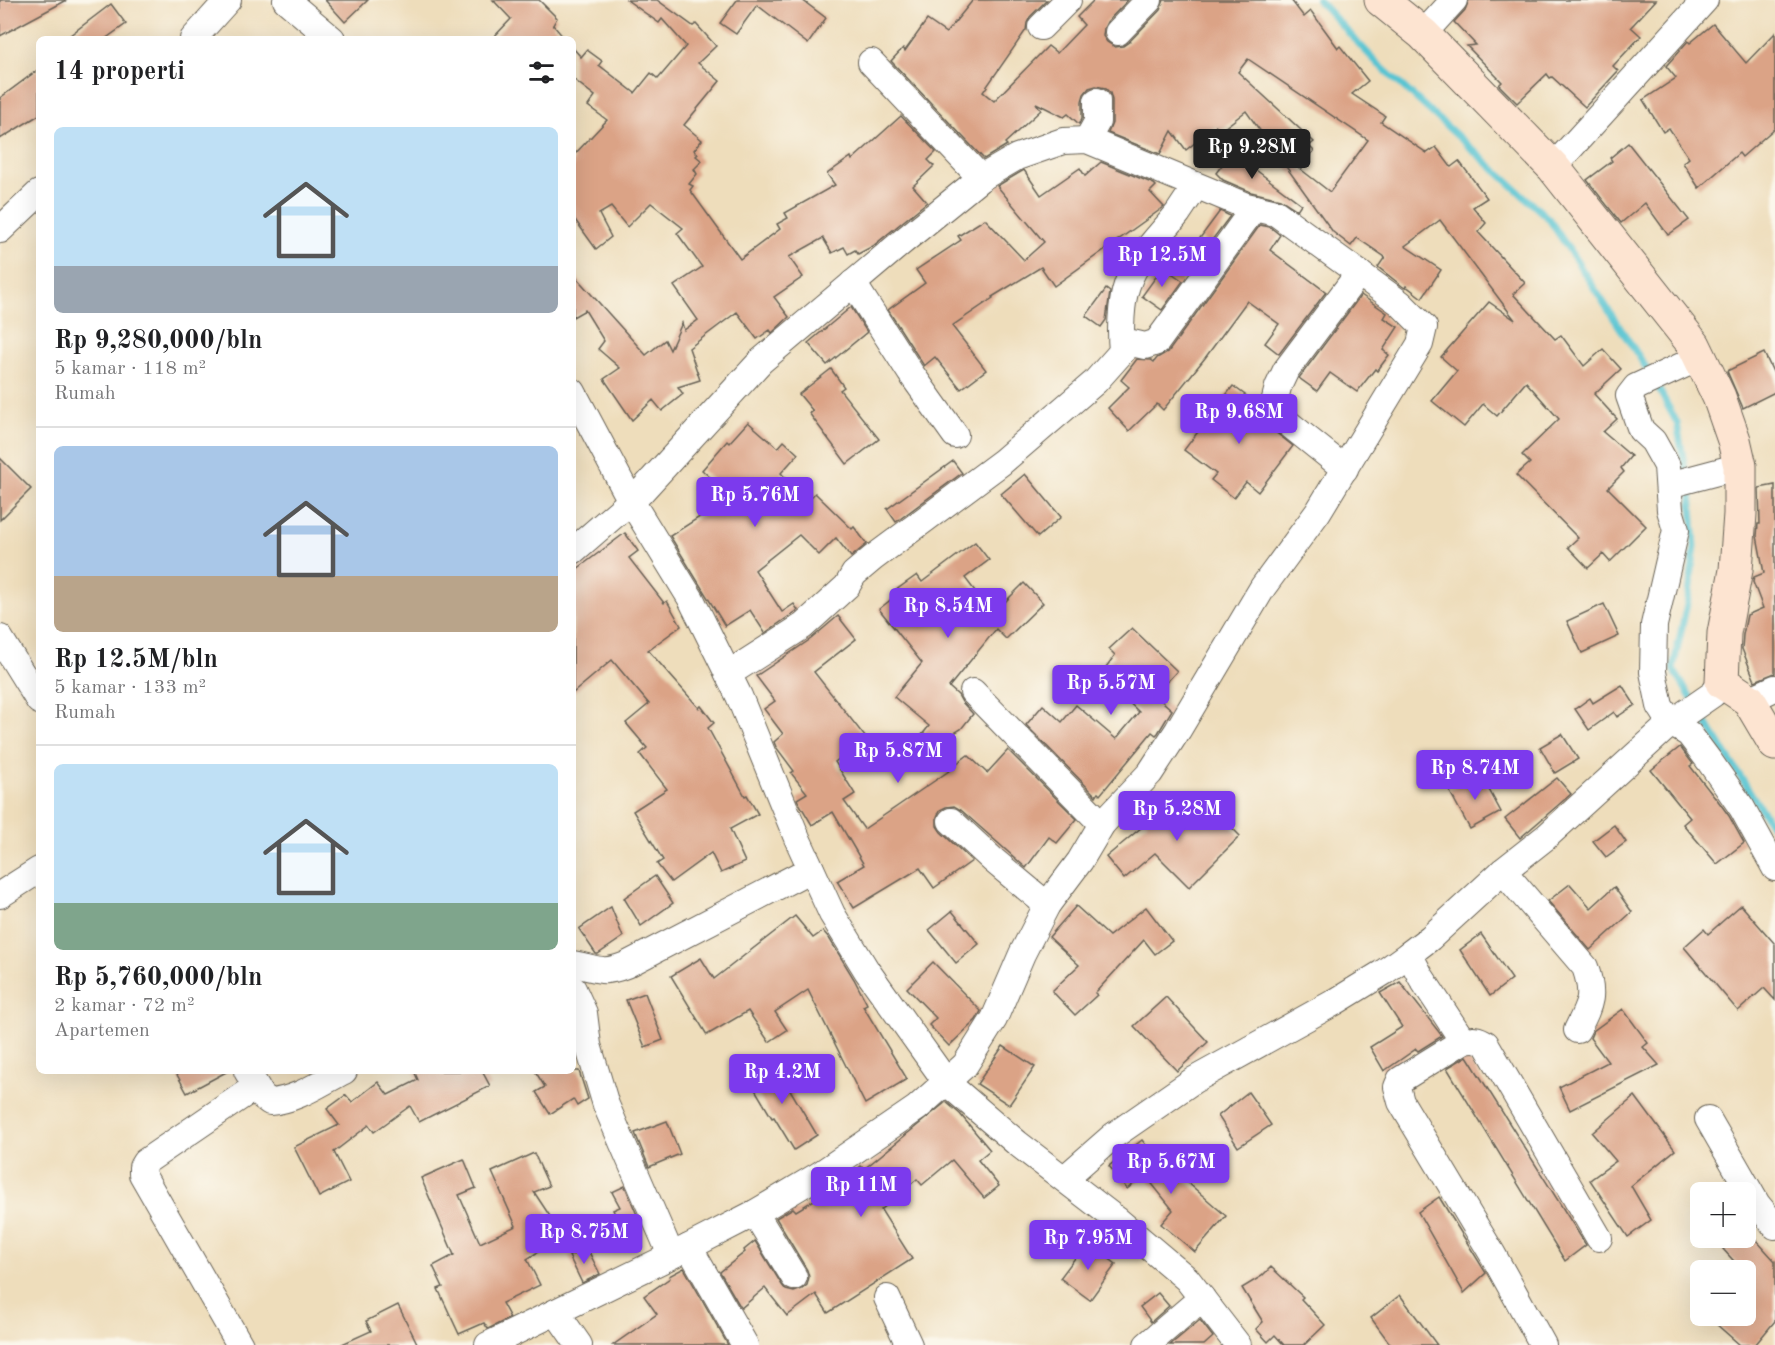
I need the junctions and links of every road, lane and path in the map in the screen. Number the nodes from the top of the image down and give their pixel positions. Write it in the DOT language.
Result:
graph roads {
  1 [pos="228,0"];
  2 [pos="286,0"];
  3 [pos="1068,0"];
  4 [pos="1149,0"];
  5 [pos="1381,0"];
  6 [pos="1454,0"];
  7 [pos="1705,0"];
  8 [pos="1041,27"];
  9 [pos="1118,32"];
  10 [pos="1423,34"];
  11 [pos="196,36"];
  12 [pos="328,36"];
  13 [pos="871,62"];
  14 [pos="1097,101"];
  15 [pos="1087,140"];
  16 [pos="1553,167"];
  17 [pos="981,178"];
  18 [pos="1196,186"];
  19 [pos="36,197"];
  20 [pos="1254,208"];
  21 [pos="0,230"];
  22 [pos="1359,273"];
  23 [pos="853,283"];
  24 [pos="1122,350"];
  25 [pos="1694,360"];
  26 [pos="576,398"];
  27 [pos="955,435"];
  28 [pos="1733,467"];
  29 [pos="1345,469"];
  30 [pos="1675,483"];
  31 [pos="631,501"];
  32 [pos="576,548"];
  33 [pos="0,638"];
  34 [pos="728,674"];
  35 [pos="1718,688"];
  36 [pos="973,692"];
  37 [pos="1762,694"];
  38 [pos="36,696"];
  39 [pos="1671,723"];
  40 [pos="1775,744"];
  41 [pos="951,821"];
  42 [pos="1102,824"];
  43 [pos="1775,868"];
  44 [pos="811,869"];
  45 [pos="1503,871"];
  46 [pos="36,872"];
  47 [pos="0,896"];
  48 [pos="1047,905"];
  49 [pos="1409,954"];
  50 [pos="576,964"];
  51 [pos="576,996"];
  52 [pos="1577,1030"];
  53 [pos="1463,1041"];
  54 [pos="338,1074"];
  55 [pos="251,1079"];
  56 [pos="947,1083"];
  57 [pos="1708,1119"];
  58 [pos="1065,1178"];
  59 [pos="755,1213"];
  60 [pos="1775,1226"];
  61 [pos="1599,1238"];
  62 [pos="680,1251"];
  63 [pos="794,1277"];
  64 [pos="887,1298"];
  65 [pos="1202,1298"];
  66 [pos="556,1312"];
  67 [pos="240,1345"];
  68 [pos="488,1345"];
  69 [pos="579,1345"];
  70 [pos="745,1345"];
  71 [pos="909,1345"];
  72 [pos="1142,1345"];
  73 [pos="1238,1345"];
  74 [pos="1543,1345"];
  1 -- 11 [label="street"];
  2 -- 12 [label="street"];
  3 -- 8 [label="street"];
  4 -- 9 [label="street"];
  5 -- 10 [label="main road"];
  6 -- 10 [label="street"];
  7 -- 16 [label="street"];
  10 -- 16 [label="main road"];
  13 -- 17 [label="street"];
  14 -- 15 [label="street"];
  15 -- 17 [label="street"];
  15 -- 18 [label="street"];
  16 -- 25 [label="main road"];
  17 -- 23 [label="street"];
  18 -- 20 [label="street"];
  18 -- 24 [label="street"];
  19 -- 21 [label="street"];
  20 -- 22 [label="street"];
  20 -- 24 [label="street"];
  22 -- 29 [label="street"];
  22 -- 29 [label="street"];
  23 -- 27 [label="street"];
  23 -- 31 [label="street"];
  24 -- 34 [label="street"];
  25 -- 28 [label="main road"];
  25 -- 30 [label="street"];
  26 -- 31 [label="street"];
  28 -- 30 [label="street"];
  28 -- 35 [label="main road"];
  29 -- 42 [label="street"];
  30 -- 39 [label="street"];
  31 -- 32 [label="street"];
  31 -- 34 [label="street"];
  33 -- 38 [label="street"];
  34 -- 44 [label="street"];
  35 -- 37 [label="main road"];
  35 -- 39 [label="street"];
  36 -- 42 [label="street"];
  37 -- 40 [label="main road"];
  39 -- 43 [label="street"];
  39 -- 45 [label="street"];
  41 -- 48 [label="street"];
  42 -- 48 [label="street"];
  44 -- 50 [label="street"];
  44 -- 56 [label="street"];
  45 -- 49 [label="street"];
  45 -- 52 [label="street"];
  46 -- 47 [label="street"];
  48 -- 56 [label="street"];
  49 -- 53 [label="street"];
  49 -- 58 [label="street"];
  51 -- 62 [label="street"];
  53 -- 61 [label="street"];
  53 -- 74 [label="street"];
  54 -- 55 [label="street"];
  55 -- 67 [label="street"];
  56 -- 58 [label="street"];
  56 -- 59 [label="street"];
  57 -- 60 [label="street"];
  58 -- 65 [label="street"];
  59 -- 62 [label="street"];
  59 -- 63 [label="street"];
  62 -- 66 [label="street"];
  62 -- 70 [label="street"];
  64 -- 71 [label="street"];
  65 -- 72 [label="street"];
  65 -- 73 [label="street"];
  66 -- 68 [label="street"];
  66 -- 69 [label="street"];
}
